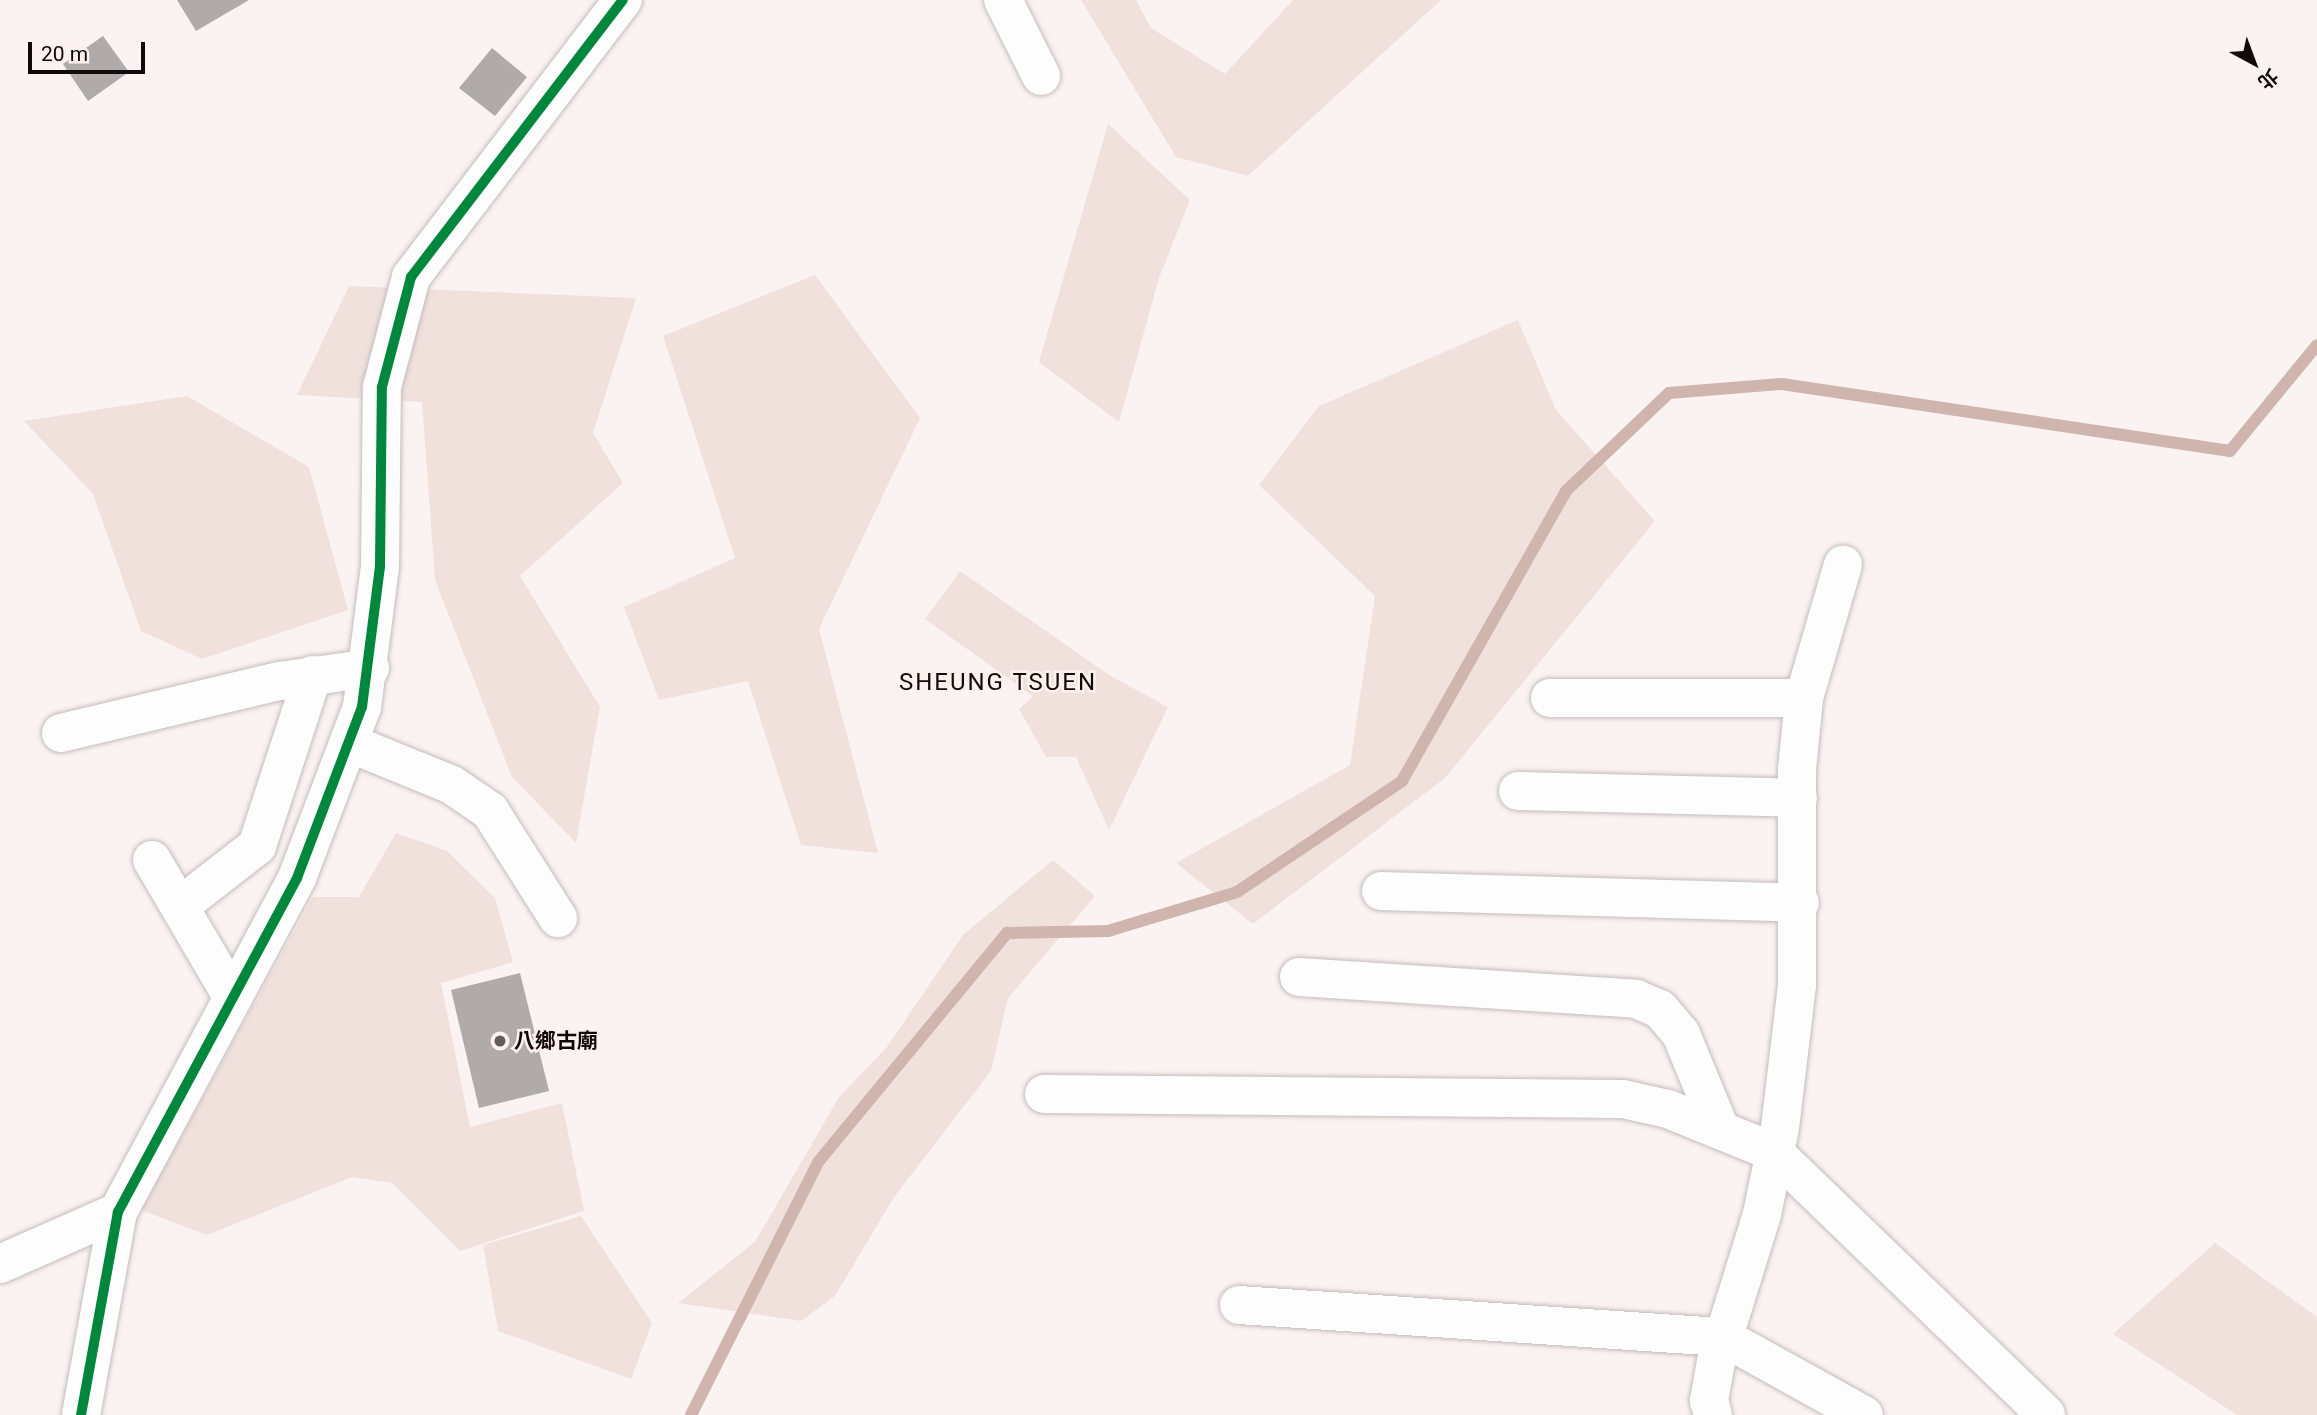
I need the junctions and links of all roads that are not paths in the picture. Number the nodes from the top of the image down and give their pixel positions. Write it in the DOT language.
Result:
graph roads {
  1 [pos="623,0"];
  2 [pos="1003,0"];
  3 [pos="1041,76"];
  4 [pos="1843,565"];
  5 [pos="370,668"];
  6 [pos="313,675"];
  7 [pos="1550,698"];
  8 [pos="1804,698"];
  9 [pos="61,733"];
  10 [pos="349,743"];
  11 [pos="1518,791"];
  12 [pos="1798,798"];
  13 [pos="152,859"];
  14 [pos="1381,891"];
  15 [pos="1800,903"];
  16 [pos="180,906"];
  17 [pos="558,918"];
  18 [pos="1299,976"];
  19 [pos="233,998"];
  20 [pos="1044,1094"];
  21 [pos="1718,1126"];
  22 [pos="1774,1152"];
  23 [pos="118,1212"];
  24 [pos="0,1264"];
  25 [pos="1239,1305"];
  26 [pos="1723,1337"];
  27 [pos="2028,1408"];
  28 [pos="81,1415"];
  29 [pos="1713,1415"];
  30 [pos="1864,1415"];
  1 -- 5 [label="street"];
  2 -- 3 [label="street"];
  4 -- 8 [label="street"];
  5 -- 6 [label="street"];
  5 -- 10 [label="street"];
  6 -- 9 [label="street"];
  6 -- 16 [label="street"];
  7 -- 8 [label="street"];
  8 -- 12 [label="street"];
  10 -- 17 [label="street"];
  10 -- 19 [label="street"];
  11 -- 12 [label="street"];
  12 -- 15 [label="street"];
  13 -- 16 [label="street"];
  14 -- 15 [label="street"];
  15 -- 22 [label="street"];
  16 -- 19 [label="street"];
  18 -- 21 [label="street"];
  19 -- 23 [label="street"];
  20 -- 21 [label="street"];
  21 -- 22 [label="street"];
  22 -- 26 [label="street"];
  22 -- 27 [label="street"];
  23 -- 24 [label="street"];
  23 -- 28 [label="street"];
  25 -- 26 [label="street"];
  26 -- 29 [label="street"];
  26 -- 30 [label="street"];
}
